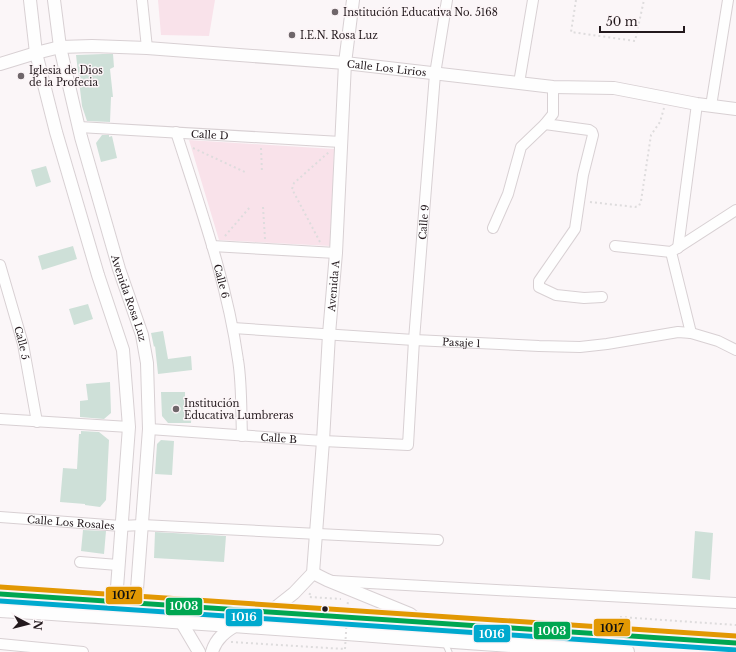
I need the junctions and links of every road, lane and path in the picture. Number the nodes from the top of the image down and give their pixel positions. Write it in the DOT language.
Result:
graph roads {
  1 [pos="30,0"];
  2 [pos="54,0"];
  3 [pos="142,0"];
  4 [pos="353,0"];
  5 [pos="447,0"];
  6 [pos="534,0"];
  7 [pos="576,0"];
  8 [pos="644,0"];
  9 [pos="728,0"];
  10 [pos="60,48"];
  11 [pos="147,48"];
  12 [pos="36,53"];
  13 [pos="345,63"];
  14 [pos="0,64"];
  15 [pos="435,74"];
  16 [pos="519,83"];
  17 [pos="553,87"];
  18 [pos="668,98"];
  19 [pos="697,104"];
  20 [pos="711,106"];
  21 [pos="736,109"];
  22 [pos="545,124"];
  23 [pos="79,127"];
  24 [pos="177,136"];
  25 [pos="260,137"];
  26 [pos="341,142"];
  27 [pos="247,173"];
  28 [pos="262,173"];
  29 [pos="579,200"];
  30 [pos="250,207"];
  31 [pos="263,207"];
  32 [pos="736,210"];
  33 [pos="493,228"];
  34 [pos="214,246"];
  35 [pos="615,246"];
  36 [pos="266,249"];
  37 [pos="674,250"];
  38 [pos="331,252"];
  39 [pos="0,265"];
  40 [pos="602,297"];
  41 [pos="233,328"];
  42 [pos="691,332"];
  43 [pos="329,334"];
  44 [pos="414,340"];
  45 [pos="736,350"];
  46 [pos="0,419"];
  47 [pos="37,422"];
  48 [pos="129,428"];
  49 [pos="149,429"];
  50 [pos="242,436"];
  51 [pos="323,441"];
  52 [pos="408,445"];
  53 [pos="0,517"];
  54 [pos="142,525"];
  55 [pos="121,526"];
  56 [pos="316,533"];
  57 [pos="438,540"];
  58 [pos="80,562"];
  59 [pos="118,565"];
  60 [pos="313,573"];
  61 [pos="326,580"];
  62 [pos="0,594"];
  63 [pos="309,597"];
  64 [pos="331,598"];
  65 [pos="348,599"];
  66 [pos="116,601"];
  67 [pos="136,602"];
  68 [pos="736,603"];
  69 [pos="0,609"];
  70 [pos="270,612"];
  71 [pos="620,617"];
  72 [pos="180,620"];
  73 [pos="420,622"];
  74 [pos="238,624"];
  75 [pos="736,625"];
  76 [pos="228,642"];
  77 [pos="736,643"];
  78 [pos="0,644"];
  79 [pos="447,646"];
  80 [pos="21,649"];
  81 [pos="560,650"];
  82 [pos="83,652"];
  83 [pos="199,652"];
  84 [pos="212,652"];
  85 [pos="626,652"];
  1 -- 12 [label="street"];
  2 -- 10 [label="street, Avenida Rosa Luz"];
  3 -- 11 [label="street"];
  4 -- 13 [label="street, Avenida A"];
  5 -- 15 [label="street, Calle 9"];
  6 -- 16 [label="street"];
  7 -- 8 [label="path"];
  9 -- 20 [label="street"];
  10 -- 11 [label="street, Calle Los Lirios"];
  10 -- 12 [label="street, Calle Los Lirios"];
  10 -- 23 [label="street, Avenida Rosa Luz"];
  11 -- 13 [label="street, Calle Los Lirios"];
  12 -- 14 [label="street, Calle Los Lirios"];
  12 -- 48 [label="street"];
  13 -- 15 [label="street, Calle Los Lirios"];
  13 -- 26 [label="street, Avenida A"];
  15 -- 16 [label="street, Calle Los Lirios"];
  15 -- 44 [label="street, Calle 9"];
  16 -- 17 [label="street, Calle Los Lirios"];
  17 -- 18 [label="street, Calle Los Lirios"];
  17 -- 22 [label="street"];
  18 -- 19 [label="street, Calle Los Lirios"];
  18 -- 29 [label="path"];
  19 -- 20 [label="street, Calle Los Lirios"];
  19 -- 37 [label="street"];
  20 -- 21 [label="street, Calle Los Lirios"];
  22 -- 29 [label="street"];
  22 -- 33 [label="street"];
  23 -- 24 [label="street, Calle D"];
  23 -- 49 [label="street, Avenida Rosa Luz"];
  24 -- 25 [label="street, Calle D"];
  24 -- 27 [label="path"];
  24 -- 34 [label="street, Calle 6"];
  25 -- 26 [label="street, Calle D"];
  25 -- 28 [label="path"];
  26 -- 38 [label="street, Avenida A"];
  26 -- 38 [label="path"];
  29 -- 40 [label="street"];
  30 -- 34 [label="path"];
  31 -- 36 [label="path"];
  32 -- 37 [label="street"];
  34 -- 36 [label="street"];
  34 -- 41 [label="street, Calle 6"];
  35 -- 37 [label="street"];
  36 -- 38 [label="street"];
  37 -- 42 [label="street"];
  38 -- 43 [label="street, Avenida A"];
  39 -- 47 [label="street, Calle 5"];
  41 -- 43 [label="street, Pasaje 1"];
  41 -- 50 [label="street, Calle 6"];
  42 -- 44 [label="street, Pasaje 1"];
  42 -- 45 [label="street"];
  43 -- 44 [label="street, Pasaje 1"];
  43 -- 51 [label="street, Avenida A"];
  44 -- 52 [label="street, Calle 9"];
  46 -- 47 [label="street"];
  47 -- 48 [label="street"];
  48 -- 55 [label="street"];
  49 -- 50 [label="street, Calle B"];
  49 -- 54 [label="street, Avenida Rosa Luz"];
  50 -- 51 [label="street, Calle B"];
  51 -- 52 [label="street, Calle B"];
  51 -- 56 [label="street, Avenida A"];
  53 -- 55 [label="street, Calle Los Rosales"];
  54 -- 55 [label="street, Calle Los Rosales"];
  54 -- 56 [label="street, Calle Los Rosales"];
  54 -- 67 [label="street, Avenida Rosa Luz"];
  55 -- 59 [label="street"];
  56 -- 57 [label="street, Calle Los Rosales"];
  56 -- 60 [label="street, Avenida A"];
  58 -- 59 [label="street"];
  59 -- 66 [label="street"];
  60 -- 61 [label="street"];
  60 -- 70 [label="street"];
  61 -- 68 [label="street"];
  61 -- 73 [label="street"];
  62 -- 66 [label="highway"];
  63 -- 64 [label="path"];
  65 -- 76 [label="path, bridge"];
  66 -- 67 [label="highway"];
  67 -- 70 [label="highway"];
  69 -- 72 [label="highway"];
  70 -- 73 [label="highway"];
  71 -- 75 [label="path"];
  72 -- 74 [label="highway"];
  72 -- 83 [label="street"];
  73 -- 77 [label="highway"];
  74 -- 79 [label="highway"];
  74 -- 84 [label="street"];
  78 -- 80 [label="street"];
  79 -- 81 [label="highway"];
  80 -- 82 [label="street"];
  81 -- 85 [label="highway"];
}
